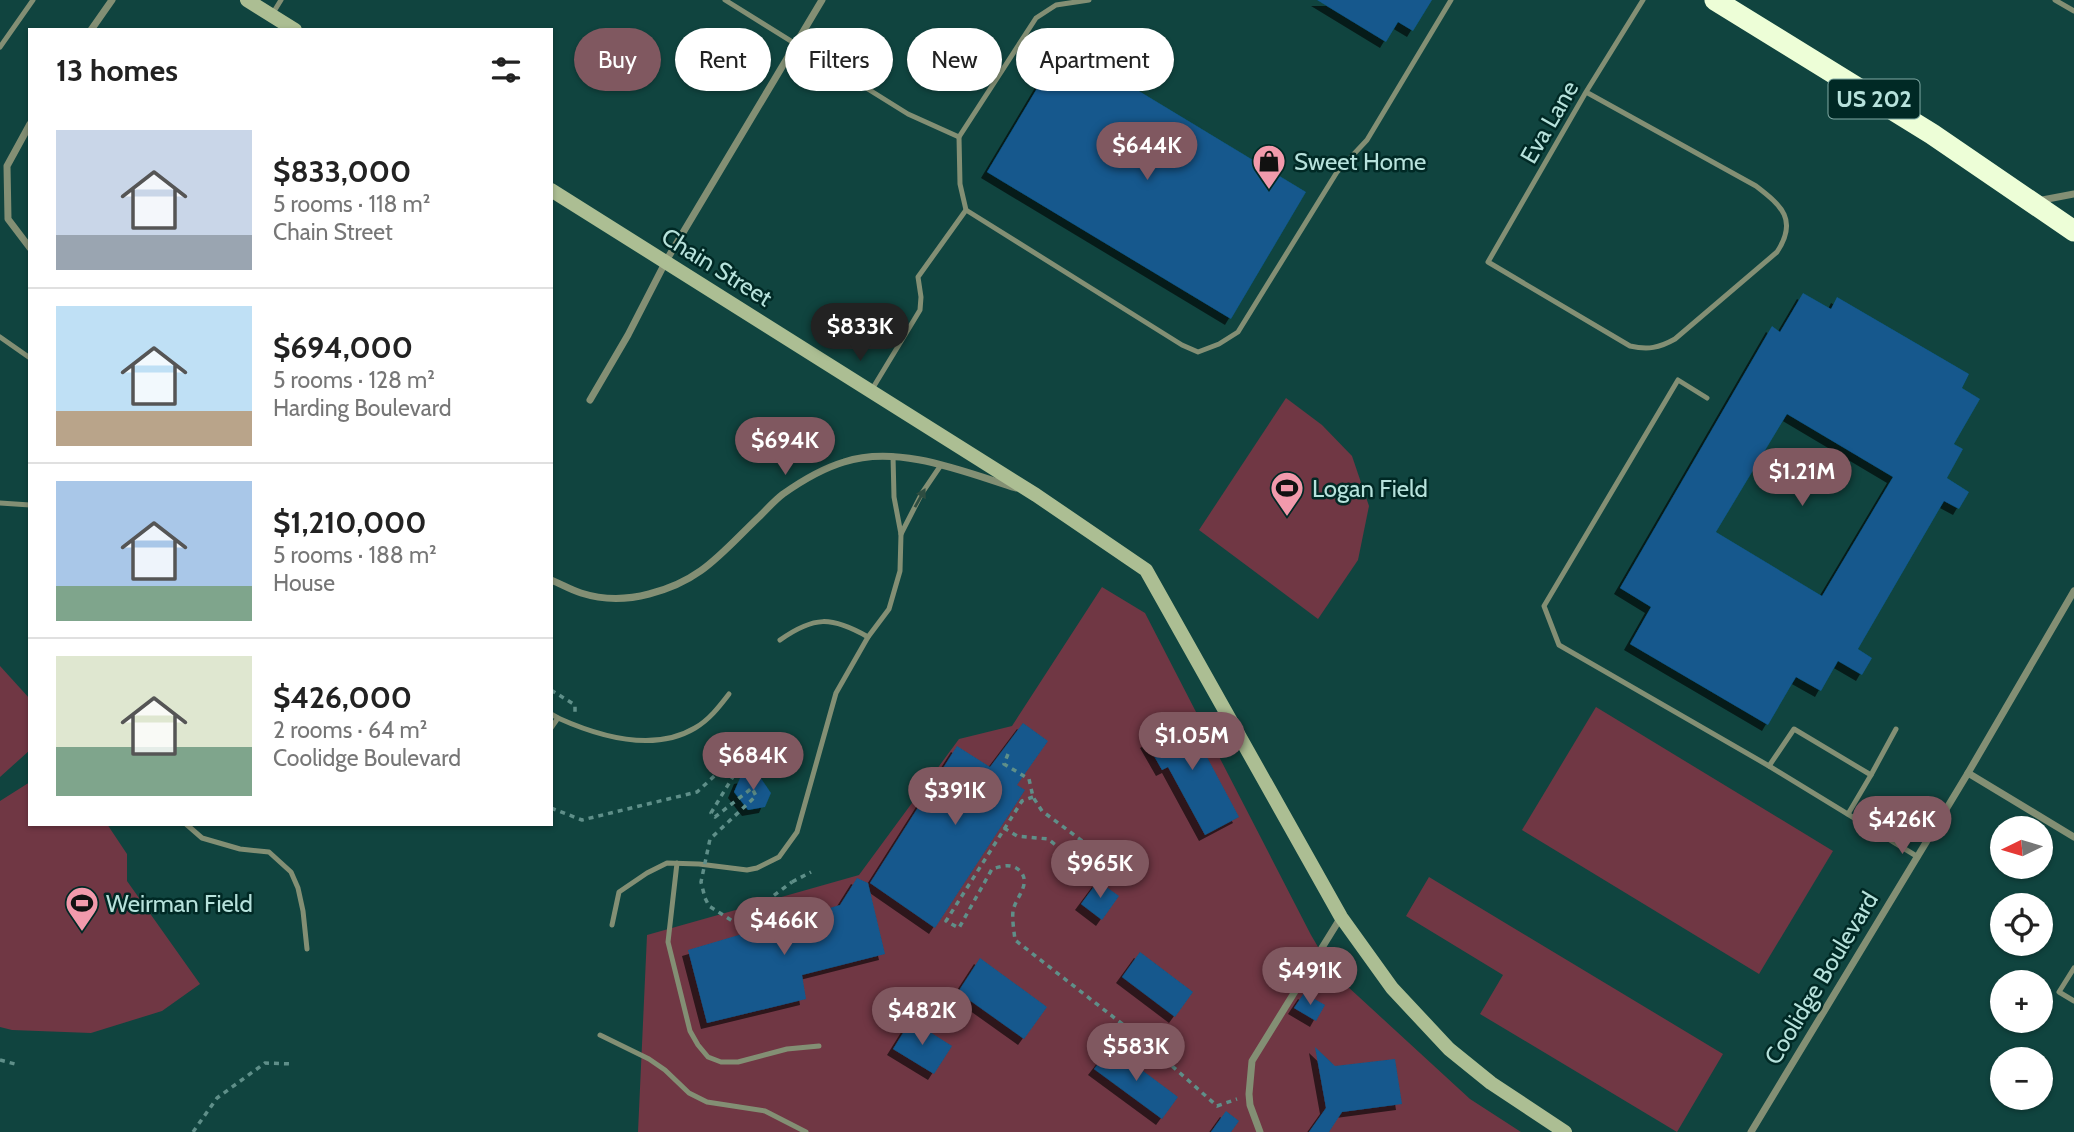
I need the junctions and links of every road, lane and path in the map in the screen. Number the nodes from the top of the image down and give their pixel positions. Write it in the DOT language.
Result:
graph roads {
  1 [pos="33,0"];
  2 [pos="112,0"];
  3 [pos="247,0"];
  4 [pos="281,0"];
  5 [pos="725,0"];
  6 [pos="822,0"];
  7 [pos="1451,0"];
  8 [pos="1643,0"];
  9 [pos="1715,0"];
  10 [pos="1087,1"];
  11 [pos="2058,1"];
  12 [pos="2074,12"];
  13 [pos="272,15"];
  14 [pos="92,28"];
  15 [pos="292,28"];
  16 [pos="805,28"];
  17 [pos="785,38"];
  18 [pos="0,47"];
  19 [pos="785,61"];
  20 [pos="871,91"];
  21 [pos="1586,92"];
  22 [pos="28,128"];
  23 [pos="959,137"];
  24 [pos="7,166"];
  25 [pos="0,174"];
  26 [pos="553,191"];
  27 [pos="2074,194"];
  28 [pos="2031,202"];
  29 [pos="966,210"];
  30 [pos="2074,231"];
  31 [pos="28,245"];
  32 [pos="666,261"];
  33 [pos="0,337"];
  34 [pos="28,357"];
  35 [pos="871,391"];
  36 [pos="1707,398"];
  37 [pos="590,400"];
  38 [pos="893,456"];
  39 [pos="941,465"];
  40 [pos="1036,495"];
  41 [pos="0,503"];
  42 [pos="28,506"];
  43 [pos="901,534"];
  44 [pos="553,581"];
  45 [pos="2074,591"];
  46 [pos="868,637"];
  47 [pos="780,640"];
  48 [pos="553,691"];
  49 [pos="729,694"];
  50 [pos="553,714"];
  51 [pos="558,718"];
  52 [pos="553,725"];
  53 [pos="573,725"];
  54 [pos="1896,729"];
  55 [pos="1008,754"];
  56 [pos="1769,766"];
  57 [pos="1968,773"];
  58 [pos="1871,775"];
  59 [pos="1033,797"];
  60 [pos="553,809"];
  61 [pos="1848,814"];
  62 [pos="188,826"];
  63 [pos="1004,828"];
  64 [pos="2074,837"];
  65 [pos="1097,852"];
  66 [pos="1918,857"];
  67 [pos="1075,860"];
  68 [pos="677,863"];
  69 [pos="811,872"];
  70 [pos="1341,917"];
  71 [pos="612,925"];
  72 [pos="307,949"];
  73 [pos="2074,968"];
  74 [pos="2074,1001"];
  75 [pos="600,1035"];
  76 [pos="819,1046"];
  77 [pos="0,1060"];
  78 [pos="293,1063"];
  79 [pos="15,1064"];
  80 [pos="1249,1094"];
  81 [pos="193,1132"];
  82 [pos="806,1132"];
  83 [pos="1260,1132"];
  84 [pos="1565,1132"];
  85 [pos="1751,1132"];
  1 -- 18 [label="lane"];
  2 -- 14 [label="street"];
  3 -- 13 [label="street"];
  4 -- 13 [label="lane"];
  5 -- 17 [label="lane"];
  6 -- 16 [label="street"];
  7 -- 29 [label="lane"];
  8 -- 21 [label="lane, Eva Lane"];
  9 -- 28 [label="highway, US 202"];
  10 -- 23 [label="lane"];
  11 -- 12 [label="lane"];
  13 -- 15 [label="street"];
  19 -- 32 [label="street"];
  20 -- 23 [label="lane"];
  21 -- 21 [label="lane, Eva Lane"];
  22 -- 24 [label="street"];
  23 -- 29 [label="lane"];
  24 -- 25 [label="lane"];
  24 -- 31 [label="street"];
  26 -- 32 [label="street, Chain Street"];
  27 -- 28 [label="street"];
  28 -- 30 [label="highway, US 202"];
  29 -- 35 [label="lane"];
  32 -- 35 [label="street, Chain Street"];
  32 -- 37 [label="street"];
  33 -- 34 [label="lane"];
  35 -- 40 [label="street, Chain Street"];
  36 -- 56 [label="lane"];
  38 -- 39 [label="street"];
  38 -- 43 [label="lane"];
  38 -- 44 [label="street"];
  39 -- 40 [label="street"];
  43 -- 39 [label="lane, one-way"];
  40 -- 70 [label="street, Chain Street"];
  41 -- 42 [label="lane"];
  43 -- 46 [label="lane"];
  45 -- 57 [label="street, Coolidge Boulevard"];
  46 -- 47 [label="lane"];
  46 -- 68 [label="lane"];
  48 -- 53 [label="path"];
  49 -- 53 [label="lane"];
  50 -- 51 [label="lane"];
  51 -- 52 [label="lane"];
  51 -- 53 [label="lane"];
  54 -- 58 [label="lane"];
  55 -- 59 [label="path"];
  56 -- 58 [label="lane"];
  56 -- 61 [label="lane"];
  57 -- 64 [label="street"];
  57 -- 66 [label="street, Coolidge Boulevard"];
  58 -- 61 [label="lane"];
  59 -- 63 [label="path"];
  59 -- 65 [label="path"];
  60 -- 69 [label="path, bridge"];
  61 -- 66 [label="lane"];
  62 -- 72 [label="lane"];
  63 -- 67 [label="path"];
  63 -- 80 [label="path"];
  66 -- 85 [label="street, Coolidge Boulevard"];
  68 -- 71 [label="lane"];
  68 -- 76 [label="lane"];
  70 -- 80 [label="street"];
  70 -- 84 [label="street, Chain Street"];
  73 -- 74 [label="lane"];
  75 -- 82 [label="lane"];
  77 -- 79 [label="path"];
  78 -- 81 [label="path"];
  80 -- 83 [label="street"];
}
